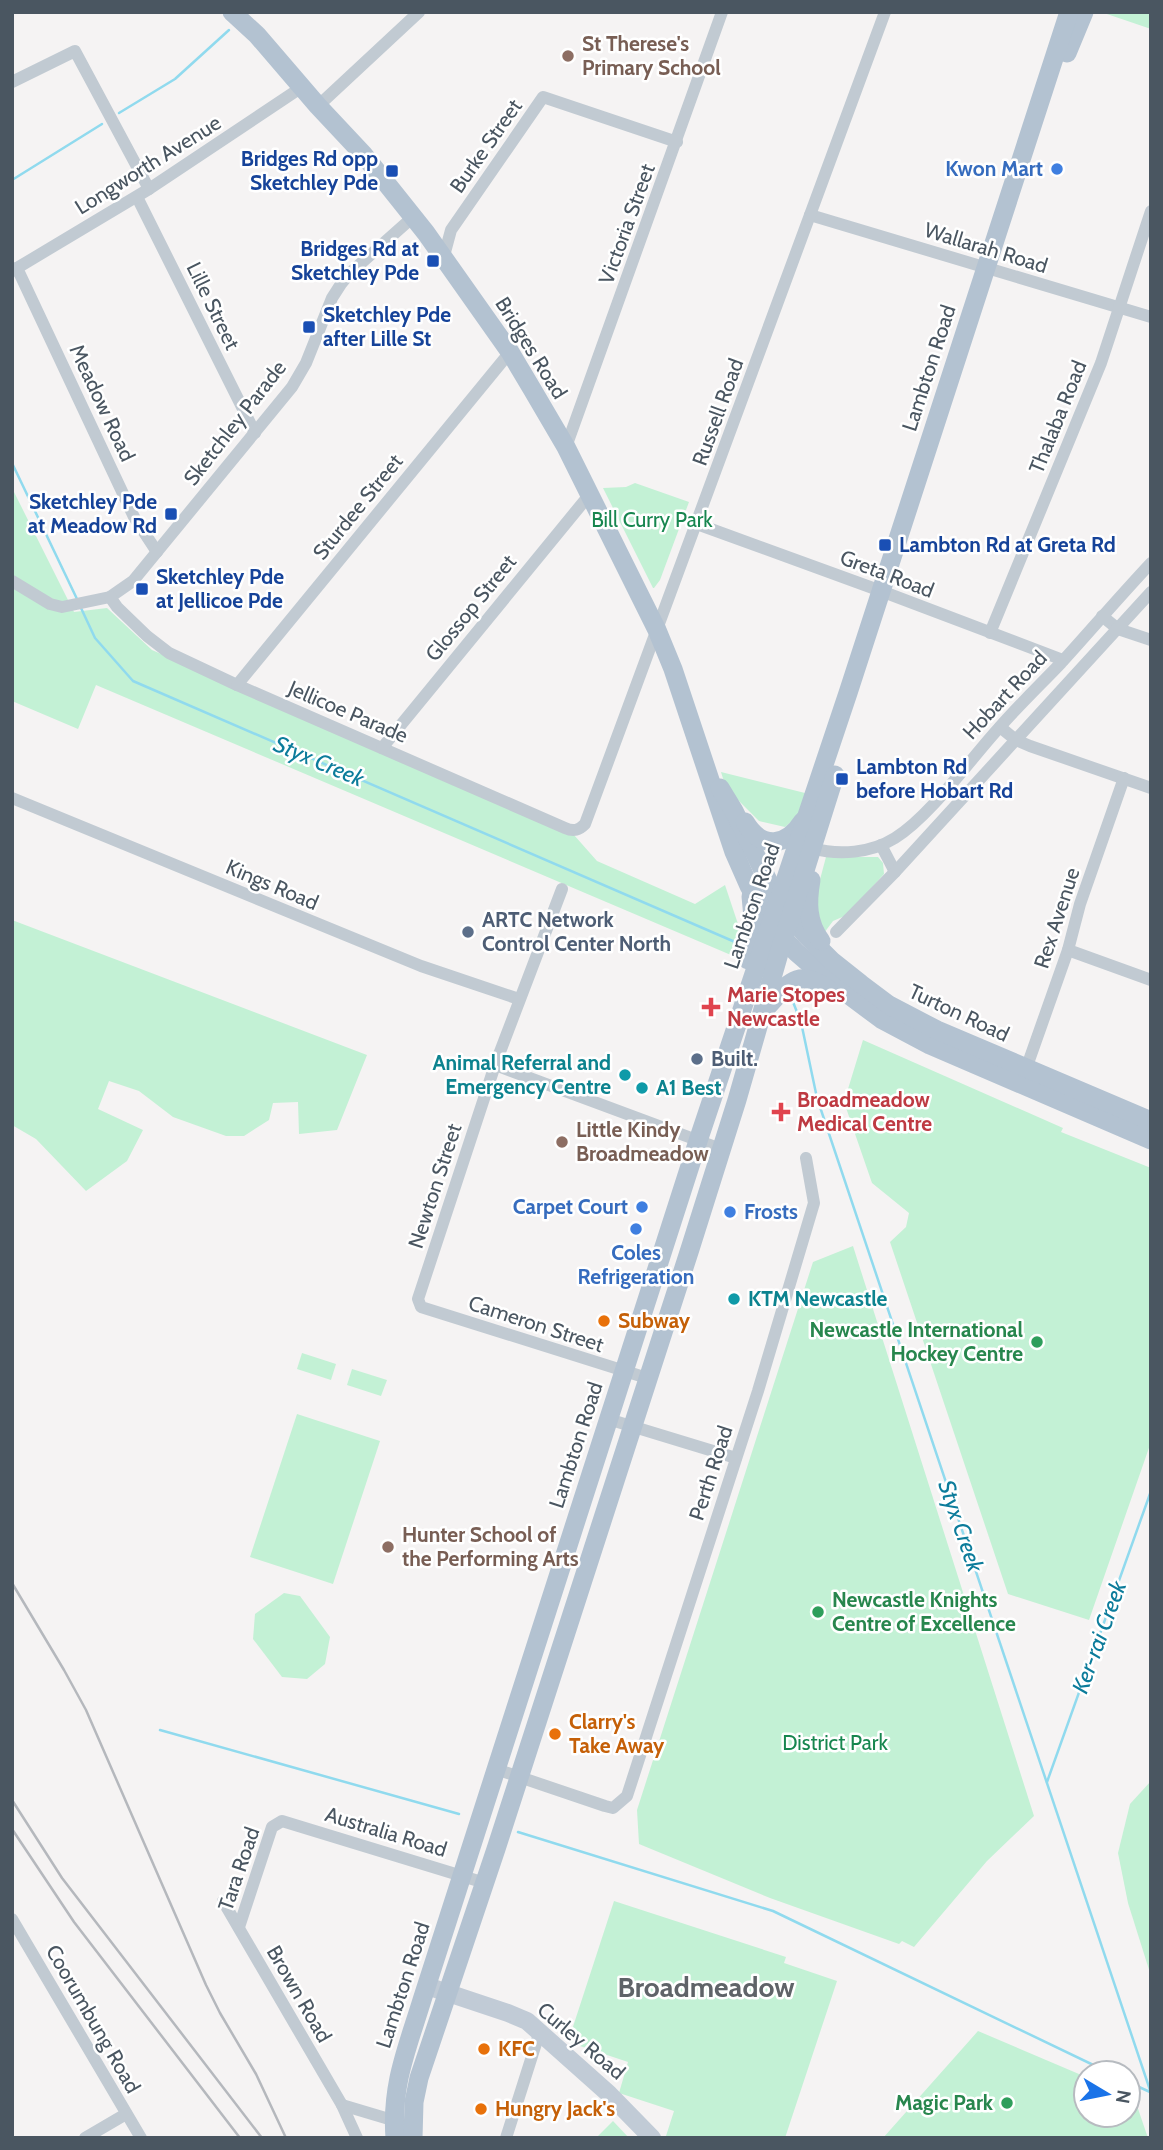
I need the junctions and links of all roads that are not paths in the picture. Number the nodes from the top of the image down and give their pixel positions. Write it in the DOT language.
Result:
graph roads {
  1 [pos="232,12"];
  2 [pos="419,12"];
  3 [pos="722,12"];
  4 [pos="885,12"];
  5 [pos="1069,12"];
  6 [pos="1084,12"];
  7 [pos="12,82"];
  8 [pos="302,88"];
  9 [pos="318,106"];
  10 [pos="677,142"];
  11 [pos="149,189"];
  12 [pos="137,197"];
  13 [pos="1151,211"];
  14 [pos="810,215"];
  15 [pos="413,217"];
  16 [pos="451,230"];
  17 [pos="429,236"];
  18 [pos="444,256"];
  19 [pos="15,269"];
  20 [pos="990,269"];
  21 [pos="1119,308"];
  22 [pos="1151,317"];
  23 [pos="510,352"];
  24 [pos="255,432"];
  25 [pos="566,447"];
  26 [pos="590,494"];
  27 [pos="697,524"];
  28 [pos="157,552"];
  29 [pos="1151,563"];
  30 [pos="12,581"];
  31 [pos="1151,592"];
  32 [pos="886,593"];
  33 [pos="110,597"];
  34 [pos="1102,616"];
  35 [pos="1118,629"];
  36 [pos="657,630"];
  37 [pos="990,633"];
  38 [pos="1151,640"];
  39 [pos="1063,660"];
  40 [pos="237,685"];
  41 [pos="1000,727"];
  42 [pos="1016,740"];
  43 [pos="382,748"];
  44 [pos="705,763"];
  45 [pos="1124,778"];
  46 [pos="1151,788"];
  47 [pos="12,798"];
  48 [pos="734,811"];
  49 [pos="809,811"];
  50 [pos="585,824"];
  51 [pos="881,845"];
  52 [pos="812,848"];
  53 [pos="895,872"];
  54 [pos="749,886"];
  55 [pos="562,888"];
  56 [pos="785,908"];
  57 [pos="770,924"];
  58 [pos="836,932"];
  59 [pos="783,939"];
  60 [pos="1068,950"];
  61 [pos="832,961"];
  62 [pos="1151,979"];
  63 [pos="748,986"];
  64 [pos="519,999"];
  65 [pos="867,1009"];
  66 [pos="762,1011"];
  67 [pos="495,1065"];
  68 [pos="1026,1069"];
  69 [pos="1151,1121"];
  70 [pos="1151,1140"];
  71 [pos="698,1141"];
  72 [pos="721,1149"];
  73 [pos="806,1158"];
  74 [pos="418,1299"];
  75 [pos="624,1372"];
  76 [pos="647,1378"];
  77 [pos="608,1419"];
  78 [pos="632,1426"];
  79 [pos="736,1458"];
  80 [pos="496,1769"];
  81 [pos="519,1777"];
  82 [pos="276,1823"];
  83 [pos="462,1875"];
  84 [pos="485,1883"];
  85 [pos="223,1901"];
  86 [pos="12,1919"];
  87 [pos="239,1927"];
  88 [pos="426,1986"];
  89 [pos="447,1993"];
  90 [pos="540,2031"];
  91 [pos="342,2105"];
  92 [pos="125,2114"];
  93 [pos="404,2131"];
  94 [pos="85,2138"];
  95 [pos="141,2138"];
  96 [pos="357,2138"];
  97 [pos="506,2138"];
  98 [pos="652,2138"];
  1 -- 8 [label="main road, Bridges Road"];
  2 -- 9 [label="street"];
  3 -- 10 [label="street, Victoria Street"];
  4 -- 14 [label="street, Russell Road"];
  5 -- 20 [label="main road, Lambton Road"];
  6 -- 20 [label="main road, Lambton Road"];
  7 -- 11 [label="street"];
  8 -- 9 [label="main road, Bridges Road"];
  8 -- 11 [label="street, Longworth Avenue"];
  9 -- 15 [label="main road, Bridges Road"];
  10 -- 16 [label="street, Burke Street"];
  10 -- 25 [label="street, Victoria Street"];
  11 -- 12 [label="street, Longworth Avenue"];
  12 -- 19 [label="street, Longworth Avenue"];
  12 -- 24 [label="street, Lille Street"];
  13 -- 21 [label="street, Thalaba Road"];
  14 -- 20 [label="street, Wallarah Road"];
  14 -- 27 [label="street, Russell Road"];
  15 -- 17 [label="main road, Bridges Road"];
  15 -- 24 [label="street, Sketchley Parade"];
  16 -- 17 [label="street"];
  16 -- 18 [label="street, Burke Street"];
  17 -- 18 [label="main road, Bridges Road"];
  18 -- 23 [label="main road, Bridges Road"];
  19 -- 28 [label="street, Meadow Road"];
  20 -- 21 [label="street, Wallarah Road"];
  20 -- 32 [label="main road, Lambton Road"];
  21 -- 22 [label="street, Wallarah Road"];
  21 -- 37 [label="street, Thalaba Road"];
  23 -- 25 [label="main road, Bridges Road"];
  23 -- 40 [label="street, Sturdee Street"];
  24 -- 28 [label="street, Sketchley Parade"];
  25 -- 26 [label="main road, Bridges Road"];
  26 -- 36 [label="main road, Bridges Road"];
  26 -- 43 [label="street, Glossop Street"];
  27 -- 32 [label="street, Greta Road"];
  27 -- 36 [label="street, Russell Road"];
  28 -- 33 [label="street, Sketchley Parade"];
  29 -- 34 [label="street, Hobart Road"];
  30 -- 33 [label="street, Sketchley Parade"];
  31 -- 35 [label="street, Hobart Road"];
  32 -- 37 [label="street, Greta Road"];
  32 -- 49 [label="main road, Lambton Road"];
  32 -- 52 [label="main road, Lambton Road"];
  33 -- 40 [label="street, Jellicoe Parade"];
  34 -- 35 [label="street"];
  34 -- 39 [label="street, Hobart Road"];
  35 -- 38 [label="street"];
  35 -- 42 [label="street, Hobart Road"];
  36 -- 44 [label="main road, Bridges Road"];
  36 -- 50 [label="street, Russell Road"];
  37 -- 39 [label="street, Greta Road"];
  39 -- 41 [label="street, Hobart Road"];
  40 -- 43 [label="street, Jellicoe Parade"];
  41 -- 42 [label="street"];
  41 -- 51 [label="street, Hobart Road"];
  42 -- 45 [label="street"];
  42 -- 53 [label="street, Hobart Road"];
  43 -- 50 [label="street, Jellicoe Parade"];
  44 -- 48 [label="main road, Bridges Road"];
  44 -- 54 [label="main road, Bridges Road"];
  45 -- 46 [label="street"];
  45 -- 60 [label="street, Rex Avenue"];
  47 -- 64 [label="street, Kings Road"];
  48 -- 49 [label="main road"];
  48 -- 56 [label="main road, Bridges Road"];
  49 -- 56 [label="main road, Lambton Road"];
  51 -- 52 [label="street, Hobart Road"];
  51 -- 53 [label="street"];
  52 -- 56 [label="main road, Lambton Road"];
  52 -- 61 [label="main road"];
  53 -- 58 [label="street, Hobart Road"];
  54 -- 57 [label="main road, Bridges Road"];
  54 -- 63 [label="main road"];
  55 -- 64 [label="street, Newton Street"];
  56 -- 57 [label="main road, Lambton Road"];
  56 -- 59 [label="main road, Lambton Road"];
  56 -- 61 [label="main road, Turton Road"];
  57 -- 59 [label="main road, Bridges Road"];
  57 -- 63 [label="main road, Lambton Road"];
  59 -- 65 [label="main road, Turton Road"];
  59 -- 66 [label="main road, Lambton Road"];
  60 -- 62 [label="street"];
  60 -- 68 [label="street, Rex Avenue"];
  61 -- 68 [label="main road, Turton Road"];
  63 -- 71 [label="main road, Lambton Road"];
  64 -- 67 [label="street, Newton Street"];
  65 -- 66 [label="main road"];
  65 -- 70 [label="main road, Turton Road"];
  66 -- 72 [label="main road, Lambton Road"];
  67 -- 71 [label="street"];
  67 -- 74 [label="street, Newton Street"];
  68 -- 69 [label="main road, Turton Road"];
  71 -- 72 [label="street"];
  71 -- 75 [label="main road, Lambton Road"];
  72 -- 76 [label="main road, Lambton Road"];
  73 -- 79 [label="street, Perth Road"];
  74 -- 75 [label="street, Cameron Street"];
  75 -- 76 [label="street, Cameron Street"];
  75 -- 77 [label="main road, Lambton Road"];
  76 -- 78 [label="main road, Lambton Road"];
  77 -- 78 [label="street"];
  77 -- 80 [label="main road, Lambton Road"];
  78 -- 79 [label="street"];
  78 -- 81 [label="main road, Lambton Road"];
  79 -- 81 [label="street, Perth Road"];
  80 -- 81 [label="street"];
  80 -- 83 [label="main road, Lambton Road"];
  81 -- 84 [label="main road, Lambton Road"];
  82 -- 83 [label="street, Australia Road"];
  82 -- 87 [label="street, Tara Road"];
  83 -- 84 [label="street, Australia Road"];
  83 -- 88 [label="main road, Lambton Road"];
  84 -- 89 [label="main road, Lambton Road"];
  85 -- 87 [label="street, Brown Road"];
  86 -- 92 [label="street, Coorumbung Road"];
  87 -- 91 [label="street, Brown Road"];
  88 -- 89 [label="street, Curley Road"];
  88 -- 93 [label="main road, Lambton Road"];
  89 -- 90 [label="street, Curley Road"];
  89 -- 93 [label="main road, Lambton Road"];
  90 -- 97 [label="street"];
  90 -- 98 [label="street, Curley Road"];
  91 -- 93 [label="street"];
  91 -- 96 [label="street, Brown Road"];
  92 -- 94 [label="street"];
  92 -- 95 [label="street, Coorumbung Road"];
}
